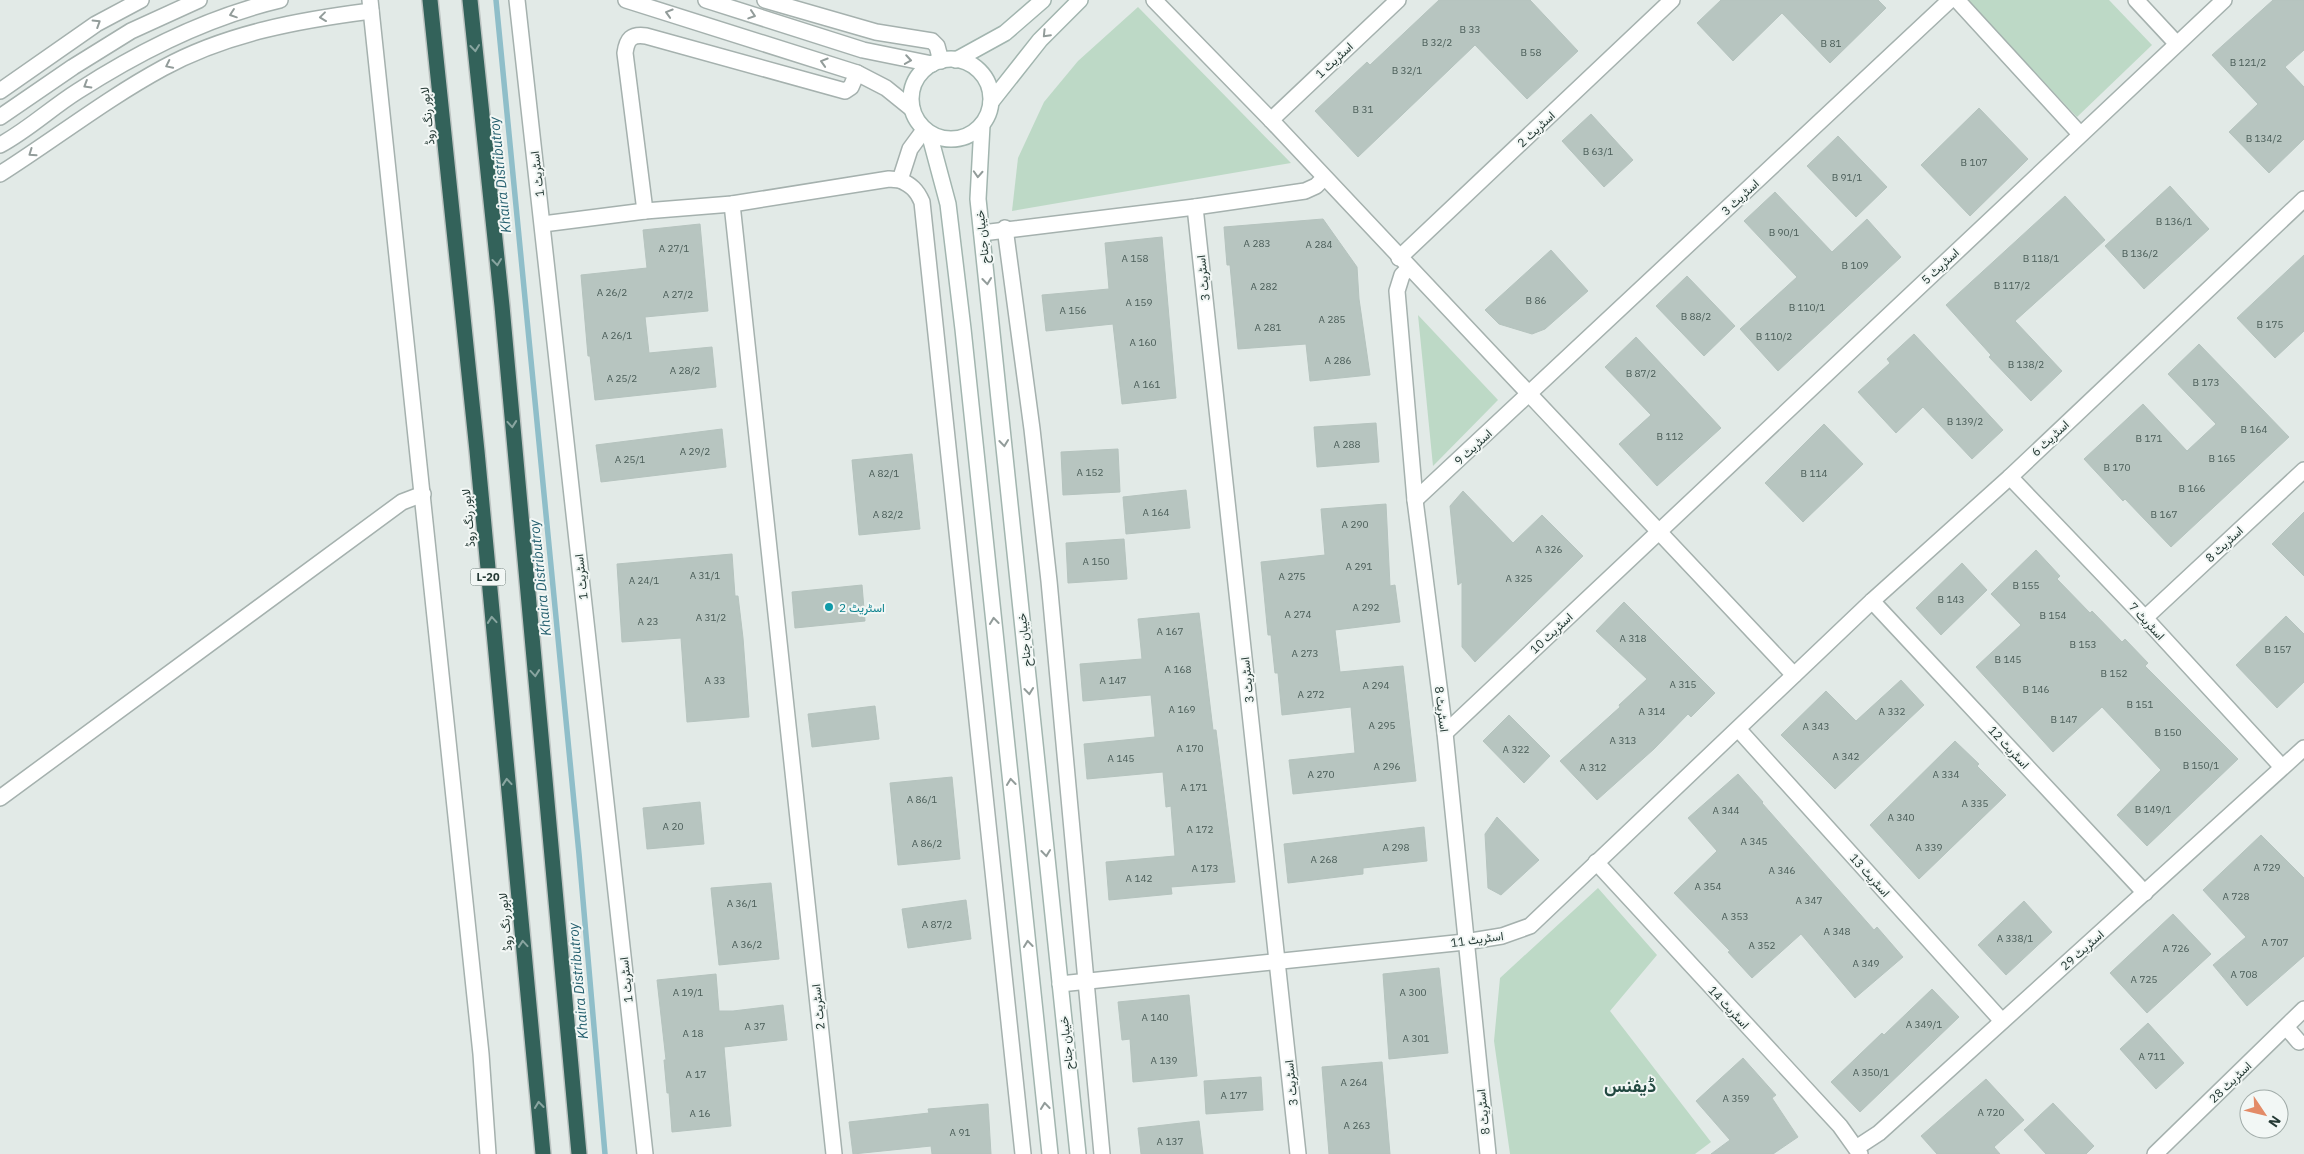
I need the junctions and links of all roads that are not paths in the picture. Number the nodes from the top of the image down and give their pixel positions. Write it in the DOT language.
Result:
graph roads {
  1 [pos="141,0"];
  2 [pos="199,0"];
  3 [pos="280,0"];
  4 [pos="430,0"];
  5 [pos="470,0"];
  6 [pos="517,0"];
  7 [pos="626,0"];
  8 [pos="706,0"];
  9 [pos="765,0"];
  10 [pos="1043,0"];
  11 [pos="1080,0"];
  12 [pos="1154,0"];
  13 [pos="1398,0"];
  14 [pos="1672,0"];
  15 [pos="1950,0"];
  16 [pos="1957,0"];
  17 [pos="2136,0"];
  18 [pos="2224,0"];
  19 [pos="371,6"];
  20 [pos="2176,44"];
  21 [pos="943,61"];
  22 [pos="857,72"];
  23 [pos="0,91"];
  24 [pos="991,102"];
  25 [pos="912,109"];
  26 [pos="0,117"];
  27 [pos="1271,120"];
  28 [pos="982,125"];
  29 [pos="926,131"];
  30 [pos="2080,134"];
  31 [pos="0,145"];
  32 [pos="0,174"];
  33 [pos="1324,178"];
  34 [pos="900,180"];
  35 [pos="2304,199"];
  36 [pos="732,204"];
  37 [pos="1195,207"];
  38 [pos="645,211"];
  39 [pos="543,224"];
  40 [pos="1005,228"];
  41 [pos="982,232"];
  42 [pos="1404,263"];
  43 [pos="1530,394"];
  44 [pos="2304,470"];
  45 [pos="2010,477"];
  46 [pos="423,494"];
  47 [pos="1415,500"];
  48 [pos="1657,532"];
  49 [pos="1872,601"];
  50 [pos="2145,618"];
  51 [pos="1794,675"];
  52 [pos="1739,730"];
  53 [pos="1445,733"];
  54 [pos="2304,748"];
  55 [pos="2282,767"];
  56 [pos="0,798"];
  57 [pos="1596,862"];
  58 [pos="2146,892"];
  59 [pos="1465,942"];
  60 [pos="1278,960"];
  61 [pos="1085,981"];
  62 [pos="1060,984"];
  63 [pos="2304,1011"];
  64 [pos="2002,1021"];
  65 [pos="2287,1028"];
  66 [pos="2302,1043"];
  67 [pos="1858,1151"];
  68 [pos="488,1154"];
  69 [pos="543,1154"];
  70 [pos="579,1154"];
  71 [pos="645,1154"];
  72 [pos="834,1154"];
  73 [pos="1023,1154"];
  74 [pos="1050,1154"];
  75 [pos="1078,1154"];
  76 [pos="1102,1154"];
  77 [pos="1298,1154"];
  78 [pos="1488,1154"];
  79 [pos="2155,1154"];
  23 -- 1 [label="street, one-way"];
  2 -- 26 [label="street"];
  3 -- 31 [label="street, one-way"];
  69 -- 4 [label="highway, لاہور رنگ روڈ / L-20, one-way"];
  5 -- 70 [label="highway, one-way"];
  6 -- 39 [label="street, اسٹریٹ 1"];
  22 -- 7 [label="street, one-way"];
  8 -- 21 [label="street, one-way"];
  9 -- 21 [label="street"];
  10 -- 21 [label="street"];
  11 -- 24 [label="street, one-way"];
  12 -- 27 [label="street"];
  13 -- 27 [label="street, اسٹریٹ 1"];
  14 -- 42 [label="street, اسٹریٹ 2"];
  15 -- 43 [label="street, اسٹریٹ 3"];
  16 -- 30 [label="street"];
  17 -- 20 [label="street"];
  18 -- 20 [label="street, اسٹریٹ 5"];
  19 -- 32 [label="street, one-way"];
  19 -- 46 [label="street"];
  20 -- 30 [label="street, اسٹریٹ 5"];
  21 -- 24 [label="street"];
  21 -- 25 [label="street"];
  22 -- 25 [label="street"];
  22 -- 38 [label="street"];
  24 -- 28 [label="street"];
  25 -- 29 [label="street"];
  27 -- 33 [label="street"];
  28 -- 29 [label="street"];
  28 -- 41 [label="street, خیبان جناح, one-way"];
  29 -- 34 [label="street"];
  74 -- 29 [label="street, one-way"];
  30 -- 48 [label="street, اسٹریٹ 5"];
  33 -- 37 [label="street"];
  33 -- 42 [label="street"];
  34 -- 36 [label="street"];
  34 -- 73 [label="street"];
  35 -- 45 [label="street, اسٹریٹ 6"];
  36 -- 38 [label="street"];
  36 -- 72 [label="street, اسٹریٹ 2"];
  37 -- 40 [label="street"];
  37 -- 60 [label="street, اسٹریٹ 3"];
  38 -- 39 [label="street"];
  39 -- 71 [label="street, اسٹریٹ 1"];
  40 -- 41 [label="street"];
  40 -- 61 [label="street"];
  41 -- 62 [label="street, خیبان جناح, one-way"];
  42 -- 43 [label="street"];
  42 -- 47 [label="street, اسٹریٹ 8"];
  43 -- 47 [label="street, اسٹریٹ 9"];
  43 -- 48 [label="street"];
  44 -- 50 [label="street, اسٹریٹ 8"];
  45 -- 49 [label="street, اسٹریٹ 6"];
  45 -- 50 [label="street, اسٹریٹ 7"];
  46 -- 56 [label="street"];
  46 -- 68 [label="street"];
  47 -- 53 [label="street, اسٹریٹ 8"];
  48 -- 51 [label="street"];
  48 -- 53 [label="street, اسٹریٹ 10"];
  49 -- 51 [label="street, اسٹریٹ 6"];
  49 -- 58 [label="street, اسٹریٹ 12"];
  50 -- 55 [label="street, اسٹریٹ 7"];
  51 -- 52 [label="street, اسٹریٹ 11"];
  52 -- 57 [label="street, اسٹریٹ 11"];
  52 -- 64 [label="street, اسٹریٹ 13"];
  53 -- 59 [label="street, اسٹریٹ 8"];
  54 -- 55 [label="street, اسٹریٹ 29"];
  55 -- 58 [label="street, اسٹریٹ 29"];
  57 -- 59 [label="street, اسٹریٹ 11"];
  57 -- 67 [label="street, اسٹریٹ 14"];
  58 -- 64 [label="street, اسٹریٹ 29"];
  59 -- 60 [label="street, اسٹریٹ 11"];
  59 -- 78 [label="street, اسٹریٹ 8"];
  60 -- 61 [label="street, اسٹریٹ 11"];
  60 -- 77 [label="street, اسٹریٹ 3"];
  61 -- 62 [label="street, اسٹریٹ 11"];
  61 -- 76 [label="street"];
  62 -- 75 [label="street, خیبان جناح"];
  63 -- 65 [label="street, اسٹریٹ 28"];
  64 -- 67 [label="street, اسٹریٹ 29"];
  65 -- 66 [label="street"];
  65 -- 79 [label="street, اسٹریٹ 28"];
}
